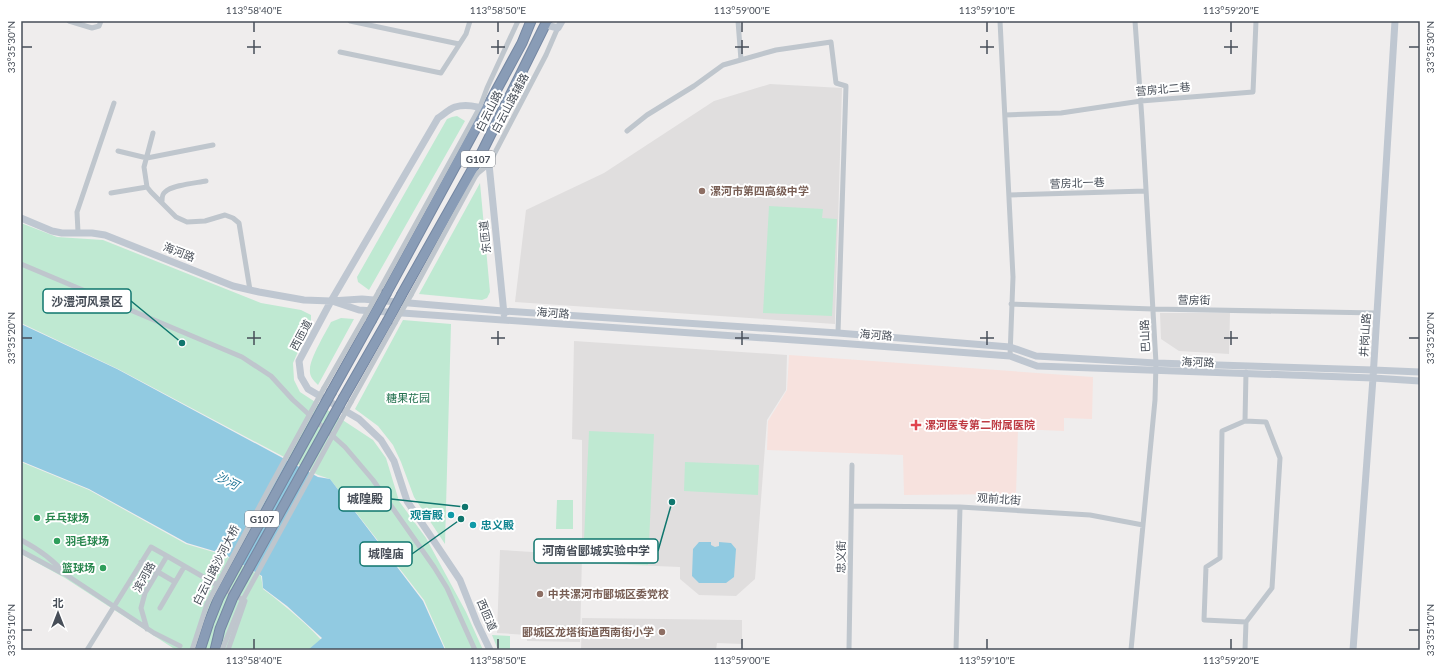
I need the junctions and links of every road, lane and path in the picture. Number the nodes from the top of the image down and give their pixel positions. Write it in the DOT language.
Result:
graph roads {
  1 [pos="69,21"];
  2 [pos="101,21"];
  3 [pos="350,21"];
  4 [pos="470,21"];
  5 [pos="516,21"];
  6 [pos="738,21"];
  7 [pos="1000,21"];
  8 [pos="1135,21"];
  9 [pos="1256,21"];
  10 [pos="1395,21"];
  11 [pos="546,23"];
  12 [pos="560,23"];
  13 [pos="530,24"];
  14 [pos="459,44"];
  15 [pos="340,52"];
  16 [pos="741,60"];
  17 [pos="1141,101"];
  18 [pos="114,104"];
  19 [pos="484,109"];
  20 [pos="1005,114"];
  21 [pos="627,131"];
  22 [pos="152,133"];
  23 [pos="213,145"];
  24 [pos="118,150"];
  25 [pos="481,154"];
  26 [pos="147,158"];
  27 [pos="489,164"];
  28 [pos="206,181"];
  29 [pos="147,187"];
  30 [pos="1146,191"];
  31 [pos="111,193"];
  32 [pos="1009,195"];
  33 [pos="162,201"];
  34 [pos="21,218"];
  35 [pos="78,232"];
  36 [pos="21,264"];
  37 [pos="250,290"];
  38 [pos="406,294"];
  39 [pos="331,301"];
  40 [pos="1011,304"];
  41 [pos="1153,309"];
  42 [pos="504,310"];
  43 [pos="1377,313"];
  44 [pos="504,321"];
  45 [pos="838,333"];
  46 [pos="1010,347"];
  47 [pos="1010,356"];
  48 [pos="1156,363"];
  49 [pos="1247,366"];
  50 [pos="1373,370"];
  51 [pos="1156,371"];
  52 [pos="1420,372"];
  53 [pos="1246,374"];
  54 [pos="1373,378"];
  55 [pos="1420,382"];
  56 [pos="328,390"];
  57 [pos="348,399"];
  58 [pos="1245,421"];
  59 [pos="852,465"];
  60 [pos="852,506"];
  61 [pos="960,506"];
  62 [pos="1143,525"];
  63 [pos="21,540"];
  64 [pos="21,551"];
  65 [pos="167,556"];
  66 [pos="141,562"];
  67 [pos="184,567"];
  68 [pos="158,572"];
  69 [pos="65,574"];
  70 [pos="175,582"];
  71 [pos="114,607"];
  72 [pos="160,608"];
  73 [pos="1246,622"];
  74 [pos="148,629"];
  75 [pos="180,646"];
  76 [pos="87,650"];
  77 [pos="192,650"];
  78 [pos="200,650"];
  79 [pos="215,650"];
  80 [pos="222,650"];
  81 [pos="228,650"];
  82 [pos="475,650"];
  83 [pos="490,650"];
  84 [pos="849,650"];
  85 [pos="956,650"];
  86 [pos="1131,650"];
  87 [pos="1245,650"];
  88 [pos="1353,650"];
  1 -- 2 [label="street"];
  3 -- 14 [label="street"];
  4 -- 14 [label="street"];
  5 -- 13 [label="street"];
  5 -- 19 [label="street"];
  6 -- 16 [label="street"];
  7 -- 20 [label="street"];
  8 -- 17 [label="street, 巴山路"];
  9 -- 17 [label="street, 营房北二巷"];
  10 -- 43 [label="street, 井岗山路"];
  11 -- 12 [label="street"];
  11 -- 25 [label="highway, 白云山路 / G107"];
  12 -- 27 [label="street, 白云山路辅路"];
  13 -- 19 [label="highway, 白云山路 / G107"];
  14 -- 15 [label="street"];
  16 -- 21 [label="street"];
  16 -- 45 [label="street"];
  17 -- 20 [label="street, 营房北二巷"];
  17 -- 30 [label="street, 巴山路"];
  18 -- 35 [label="street"];
  19 -- 39 [label="street, 西匝道"];
  19 -- 56 [label="highway, 白云山路 / G107, bridge"];
  20 -- 32 [label="street"];
  22 -- 26 [label="street"];
  23 -- 26 [label="street"];
  24 -- 26 [label="street"];
  25 -- 27 [label="street"];
  25 -- 38 [label="highway, 白云山路 / G107"];
  26 -- 29 [label="street"];
  27 -- 38 [label="street, 白云山路辅路"];
  27 -- 42 [label="street, 东匝道"];
  28 -- 33 [label="street"];
  29 -- 31 [label="street"];
  29 -- 33 [label="street"];
  30 -- 32 [label="street, 营房北一巷"];
  30 -- 41 [label="street, 巴山路"];
  32 -- 40 [label="street"];
  33 -- 37 [label="street"];
  34 -- 35 [label="street, 海河路"];
  35 -- 37 [label="street, 海河路"];
  36 -- 82 [label="street"];
  37 -- 39 [label="street, 海河路"];
  38 -- 57 [label="highway, G107, bridge"];
  39 -- 42 [label="street, 海河路"];
  39 -- 44 [label="street, 海河路"];
  39 -- 83 [label="street, 西匝道"];
  40 -- 41 [label="street, 营房街"];
  40 -- 46 [label="street"];
  41 -- 43 [label="street, 营房街"];
  41 -- 48 [label="street, 巴山路"];
  42 -- 44 [label="street, 东匝道"];
  42 -- 45 [label="street, 海河路"];
  43 -- 50 [label="street, 井岗山路"];
  44 -- 47 [label="street, 海河路"];
  45 -- 46 [label="street, 海河路"];
  46 -- 47 [label="street"];
  46 -- 48 [label="street, 海河路"];
  47 -- 51 [label="street, 海河路"];
  48 -- 49 [label="street, 海河路"];
  48 -- 51 [label="street, 巴山路"];
  49 -- 50 [label="street, 海河路"];
  49 -- 53 [label="street"];
  50 -- 52 [label="street, 海河路"];
  50 -- 54 [label="street, 井岗山路"];
  51 -- 53 [label="street, 海河路"];
  51 -- 62 [label="street, 巴山路"];
  53 -- 54 [label="street, 海河路"];
  53 -- 58 [label="street"];
  54 -- 55 [label="street, 海河路"];
  54 -- 88 [label="street, 井岗山路"];
  56 -- 77 [label="street, 白云山路沙河大桥, bridge"];
  56 -- 78 [label="highway, 白云山路沙河大桥 / G107, bridge"];
  57 -- 79 [label="highway, G107, bridge"];
  57 -- 80 [label="street, bridge"];
  58 -- 73 [label="street"];
  58 -- 73 [label="street"];
  59 -- 60 [label="street, 忠义街"];
  60 -- 61 [label="street, 观前北街"];
  60 -- 84 [label="street, 忠义街"];
  61 -- 62 [label="street, 观前北街"];
  61 -- 85 [label="street"];
  62 -- 86 [label="street, 巴山路"];
  63 -- 69 [label="street"];
  64 -- 69 [label="street"];
  65 -- 66 [label="street"];
  65 -- 67 [label="street, 滨河路"];
  65 -- 68 [label="street, 滨河路"];
  66 -- 68 [label="street"];
  66 -- 71 [label="street"];
  67 -- 70 [label="street"];
  67 -- 81 [label="street, 滨河路"];
  68 -- 70 [label="street"];
  68 -- 74 [label="street, 滨河路"];
  69 -- 71 [label="street"];
  70 -- 72 [label="street"];
  71 -- 74 [label="street"];
  71 -- 76 [label="street"];
  73 -- 87 [label="street"];
  74 -- 75 [label="street"];
}
